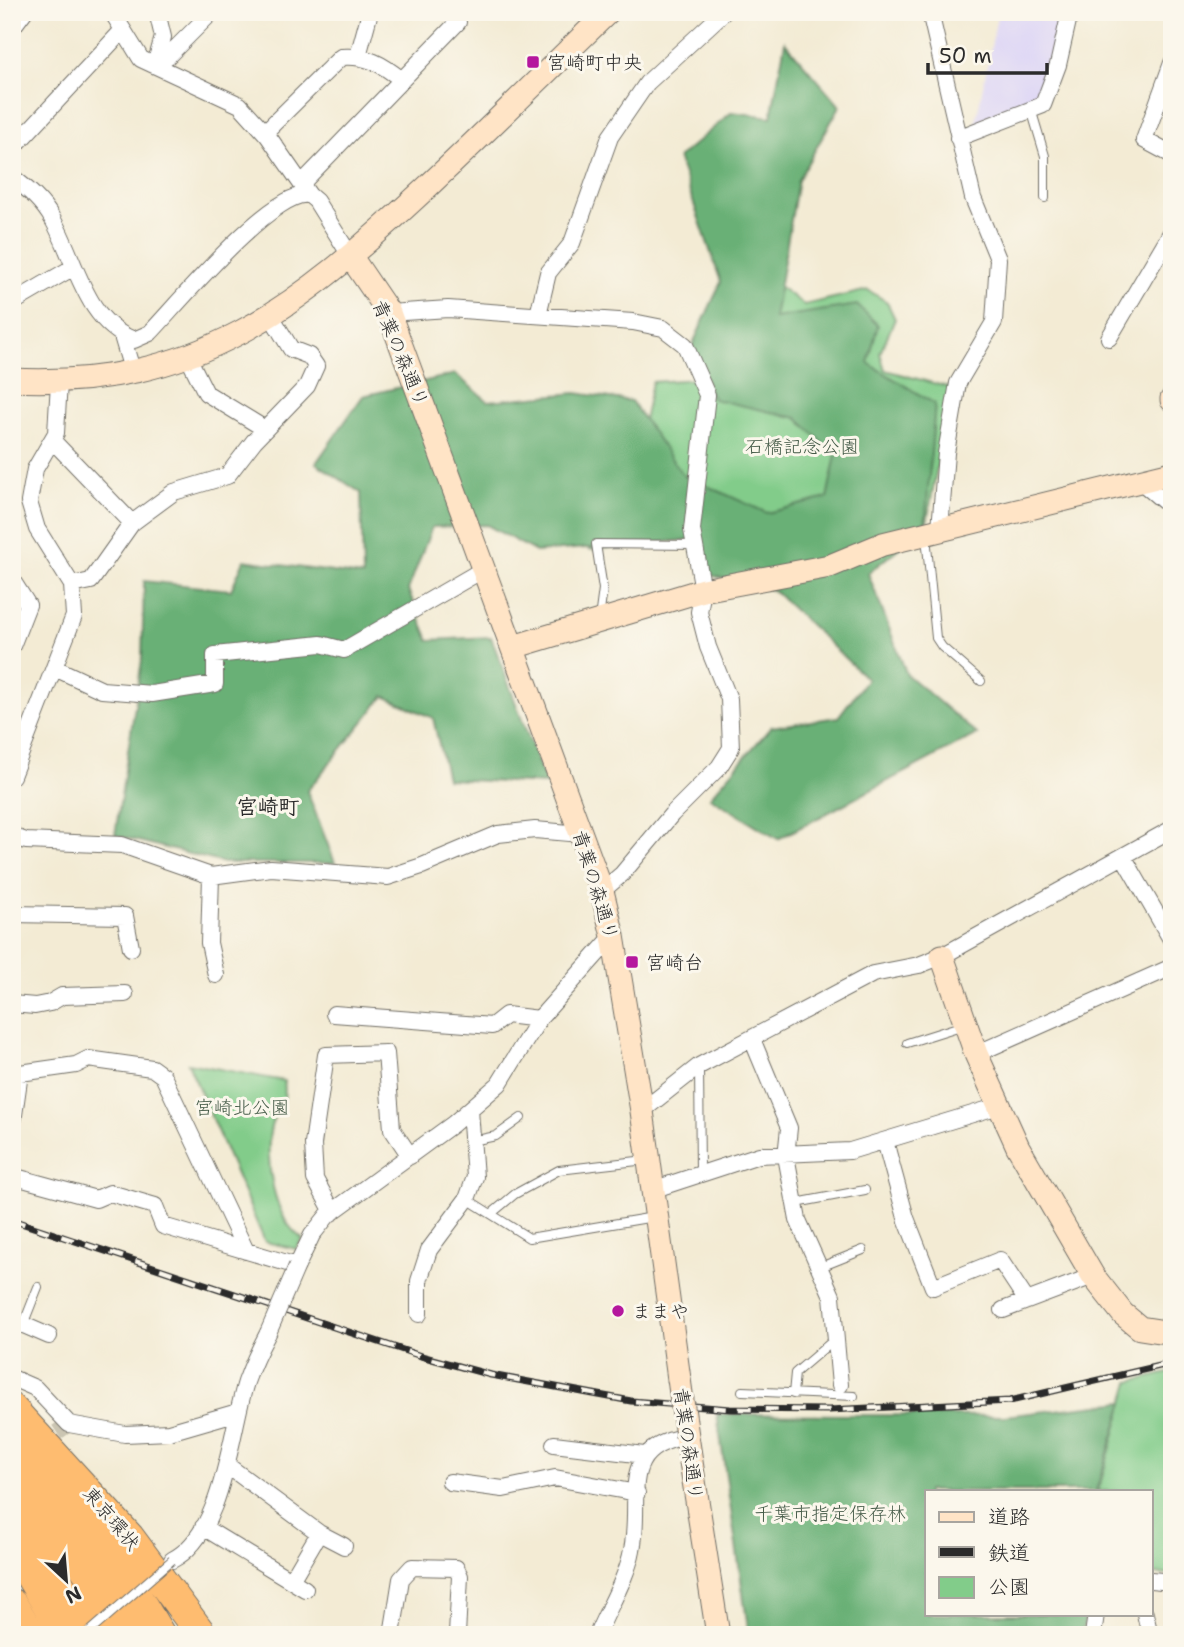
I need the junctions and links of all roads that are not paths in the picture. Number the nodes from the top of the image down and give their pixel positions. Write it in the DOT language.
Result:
graph roads {
  1 [pos="24,12"];
  2 [pos="112,12"];
  3 [pos="157,12"];
  4 [pos="212,12"];
  5 [pos="370,12"];
  6 [pos="450,12"];
  7 [pos="608,12"];
  8 [pos="724,12"];
  9 [pos="930,12"];
  10 [pos="1070,12"];
  11 [pos="12,28"];
  12 [pos="122,32"];
  13 [pos="358,56"];
  14 [pos="1172,63"];
  15 [pos="155,65"];
  16 [pos="402,80"];
  17 [pos="1031,109"];
  18 [pos="265,132"];
  19 [pos="958,138"];
  20 [pos="12,149"];
  21 [pos="1172,156"];
  22 [pos="12,177"];
  23 [pos="305,189"];
  24 [pos="1045,198"];
  25 [pos="1172,231"];
  26 [pos="351,257"];
  27 [pos="72,268"];
  28 [pos="12,303"];
  29 [pos="389,313"];
  30 [pos="271,316"];
  31 [pos="538,316"];
  32 [pos="122,336"];
  33 [pos="1109,338"];
  34 [pos="188,357"];
  35 [pos="133,373"];
  36 [pos="12,380"];
  37 [pos="59,382"];
  38 [pos="265,429"];
  39 [pos="53,441"];
  40 [pos="1172,473"];
  41 [pos="1140,481"];
  42 [pos="1172,508"];
  43 [pos="132,523"];
  44 [pos="933,531"];
  45 [pos="695,545"];
  46 [pos="484,569"];
  47 [pos="12,580"];
  48 [pos="72,585"];
  49 [pos="703,590"];
  50 [pos="598,621"];
  51 [pos="12,646"];
  52 [pos="513,647"];
  53 [pos="55,668"];
  54 [pos="981,681"];
  55 [pos="12,776"];
  56 [pos="1172,829"];
  57 [pos="581,834"];
  58 [pos="12,836"];
  59 [pos="1123,856"];
  60 [pos="211,876"];
  61 [pos="602,891"];
  62 [pos="12,914"];
  63 [pos="613,936"];
  64 [pos="1172,941"];
  65 [pos="131,948"];
  66 [pos="942,956"];
  67 [pos="1172,967"];
  68 [pos="216,975"];
  69 [pos="125,994"];
  70 [pos="12,1004"];
  71 [pos="334,1014"];
  72 [pos="539,1019"];
  73 [pos="966,1024"];
  74 [pos="752,1039"];
  75 [pos="907,1043"];
  76 [pos="976,1054"];
  77 [pos="699,1066"];
  78 [pos="999,1106"];
  79 [pos="470,1110"];
  80 [pos="642,1111"];
  81 [pos="521,1118"];
  82 [pos="12,1129"];
  83 [pos="472,1141"];
  84 [pos="885,1142"];
  85 [pos="410,1156"];
  86 [pos="786,1156"];
  87 [pos="648,1160"];
  88 [pos="700,1173"];
  89 [pos="12,1175"];
  90 [pos="865,1189"];
  91 [pos="652,1190"];
  92 [pos="467,1199"];
  93 [pos="796,1203"];
  94 [pos="333,1212"];
  95 [pos="491,1214"];
  96 [pos="655,1217"];
  97 [pos="863,1250"];
  98 [pos="246,1251"];
  99 [pos="297,1266"];
  100 [pos="818,1268"];
  101 [pos="1093,1276"];
  102 [pos="38,1287"];
  103 [pos="1027,1301"];
  104 [pos="1003,1310"];
  105 [pos="419,1314"];
  106 [pos="18,1323"];
  107 [pos="1172,1333"];
  108 [pos="48,1336"];
  109 [pos="835,1338"];
  110 [pos="12,1378"];
  111 [pos="840,1385"];
  112 [pos="743,1391"];
  113 [pos="793,1394"];
  114 [pos="854,1396"];
  115 [pos="12,1409"];
  116 [pos="238,1412"];
  117 [pos="687,1436"];
  118 [pos="12,1443"];
  119 [pos="554,1444"];
  120 [pos="644,1455"];
  121 [pos="228,1465"];
  122 [pos="12,1470"];
  123 [pos="450,1482"];
  124 [pos="637,1493"];
  125 [pos="12,1516"];
  126 [pos="203,1527"];
  127 [pos="319,1533"];
  128 [pos="344,1546"];
  129 [pos="12,1548"];
  130 [pos="172,1560"];
  131 [pos="1152,1580"];
  132 [pos="1172,1582"];
  133 [pos="12,1604"];
  134 [pos="1096,1616"];
  135 [pos="1145,1616"];
  136 [pos="31,1635"];
  137 [pos="66,1635"];
  138 [pos="86,1635"];
  139 [pos="94,1635"];
  140 [pos="128,1635"];
  141 [pos="160,1635"];
  142 [pos="202,1635"];
  143 [pos="392,1635"];
  144 [pos="457,1635"];
  145 [pos="597,1635"];
  146 [pos="718,1635"];
  147 [pos="1093,1635"];
  148 [pos="1150,1635"];
  1 -- 11 [label="street"];
  2 -- 12 [label="street"];
  3 -- 15 [label="street"];
  4 -- 15 [label="street"];
  5 -- 13 [label="street"];
  6 -- 16 [label="street"];
  7 -- 26 [label="street"];
  8 -- 31 [label="street"];
  9 -- 19 [label="street"];
  10 -- 17 [label="street"];
  12 -- 15 [label="street"];
  12 -- 20 [label="street"];
  13 -- 16 [label="street"];
  13 -- 18 [label="street"];
  14 -- 21 [label="street"];
  15 -- 18 [label="street"];
  16 -- 23 [label="street"];
  17 -- 19 [label="street"];
  17 -- 24 [label="lane"];
  18 -- 23 [label="street"];
  19 -- 44 [label="street"];
  22 -- 27 [label="street"];
  23 -- 26 [label="street"];
  23 -- 32 [label="street"];
  25 -- 33 [label="street"];
  26 -- 29 [label="street, 青葉の森通り"];
  26 -- 30 [label="street"];
  27 -- 28 [label="street"];
  27 -- 32 [label="street"];
  29 -- 31 [label="street"];
  29 -- 46 [label="street, 青葉の森通り"];
  30 -- 34 [label="street"];
  30 -- 38 [label="street"];
  31 -- 45 [label="street"];
  32 -- 35 [label="street"];
  34 -- 35 [label="street"];
  34 -- 38 [label="street"];
  35 -- 37 [label="street"];
  36 -- 37 [label="street"];
  37 -- 39 [label="street"];
  38 -- 43 [label="street"];
  39 -- 43 [label="street"];
  39 -- 48 [label="street"];
  40 -- 41 [label="street"];
  41 -- 42 [label="street"];
  41 -- 44 [label="street"];
  43 -- 48 [label="street"];
  44 -- 49 [label="street"];
  44 -- 54 [label="lane"];
  45 -- 49 [label="street"];
  45 -- 50 [label="lane"];
  46 -- 52 [label="street, 青葉の森通り"];
  46 -- 53 [label="street"];
  47 -- 51 [label="street"];
  48 -- 53 [label="street"];
  49 -- 50 [label="street"];
  49 -- 61 [label="street"];
  50 -- 52 [label="street"];
  52 -- 57 [label="street, 青葉の森通り"];
  53 -- 55 [label="street"];
  56 -- 59 [label="street"];
  57 -- 60 [label="street"];
  57 -- 61 [label="street, 青葉の森通り"];
  58 -- 60 [label="street"];
  59 -- 64 [label="street"];
  59 -- 66 [label="street"];
  60 -- 68 [label="street"];
  61 -- 63 [label="street, 青葉の森通り"];
  62 -- 65 [label="street"];
  63 -- 72 [label="street"];
  63 -- 80 [label="street, 青葉の森通り"];
  66 -- 73 [label="street"];
  66 -- 74 [label="street"];
  67 -- 76 [label="street"];
  69 -- 70 [label="street"];
  71 -- 72 [label="street"];
  72 -- 79 [label="street"];
  73 -- 75 [label="lane"];
  73 -- 76 [label="street"];
  74 -- 77 [label="street"];
  74 -- 86 [label="street"];
  76 -- 78 [label="street"];
  77 -- 80 [label="street"];
  77 -- 88 [label="lane"];
  78 -- 84 [label="street"];
  78 -- 101 [label="street"];
  79 -- 83 [label="street"];
  79 -- 85 [label="street"];
  80 -- 87 [label="street, 青葉の森通り"];
  81 -- 83 [label="lane"];
  82 -- 98 [label="street"];
  83 -- 92 [label="street"];
  84 -- 86 [label="street"];
  84 -- 103 [label="street"];
  85 -- 94 [label="street"];
  85 -- 94 [label="street"];
  86 -- 88 [label="street"];
  86 -- 93 [label="street"];
  87 -- 91 [label="street, 青葉の森通り"];
  87 -- 95 [label="lane"];
  88 -- 91 [label="street"];
  89 -- 98 [label="street"];
  90 -- 93 [label="lane"];
  91 -- 96 [label="street, 青葉の森通り"];
  92 -- 95 [label="lane"];
  92 -- 105 [label="street"];
  93 -- 100 [label="street"];
  94 -- 99 [label="street"];
  95 -- 96 [label="lane"];
  96 -- 117 [label="street, 青葉の森通り, bridge"];
  97 -- 100 [label="lane"];
  98 -- 99 [label="street"];
  99 -- 116 [label="street, bridge"];
  100 -- 109 [label="street"];
  101 -- 103 [label="street"];
  101 -- 107 [label="street"];
  102 -- 106 [label="lane"];
  103 -- 104 [label="street"];
  106 -- 108 [label="street"];
  109 -- 111 [label="street"];
  109 -- 113 [label="lane"];
  110 -- 116 [label="street"];
  112 -- 113 [label="lane"];
  113 -- 114 [label="lane"];
  115 -- 142 [label="highway, 東京環状"];
  116 -- 121 [label="street"];
  117 -- 120 [label="street"];
  117 -- 146 [label="street, 青葉の森通り"];
  118 -- 141 [label="highway"];
  119 -- 120 [label="street"];
  120 -- 124 [label="street"];
  121 -- 126 [label="street"];
  121 -- 127 [label="street"];
  122 -- 140 [label="highway"];
  123 -- 124 [label="street"];
  124 -- 145 [label="street"];
  125 -- 139 [label="highway"];
  126 -- 127 [label="street"];
  126 -- 130 [label="street"];
  127 -- 128 [label="street"];
  129 -- 137 [label="highway"];
  130 -- 138 [label="lane, bridge"];
  131 -- 132 [label="street"];
  133 -- 136 [label="highway"];
  134 -- 147 [label="street"];
  135 -- 148 [label="street"];
  143 -- 144 [label="street"];
}
